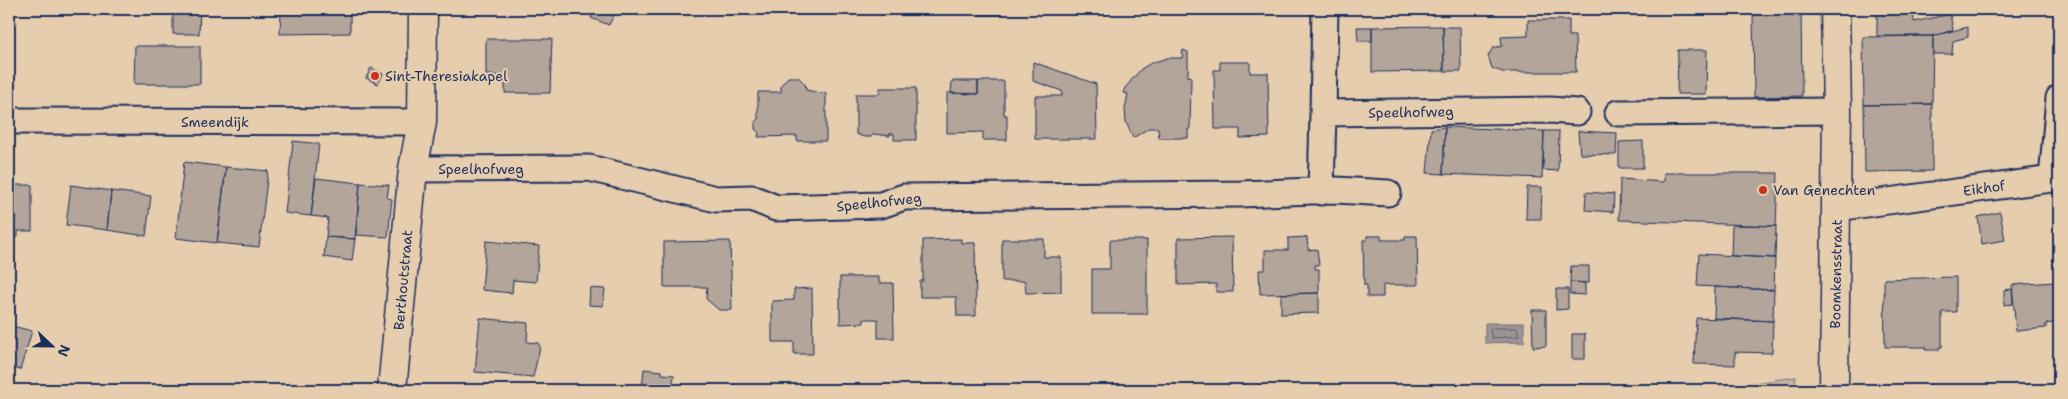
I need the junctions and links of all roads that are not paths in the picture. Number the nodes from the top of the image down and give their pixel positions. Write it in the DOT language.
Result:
graph roads {
  1 [pos="423,9"];
  2 [pos="1325,9"];
  3 [pos="1835,9"];
  4 [pos="2059,98"];
  5 [pos="1837,111"];
  6 [pos="1577,112"];
  7 [pos="1323,113"];
  8 [pos="1618,113"];
  9 [pos="9,121"];
  10 [pos="422,122"];
  11 [pos="413,169"];
  12 [pos="1321,192"];
  13 [pos="1388,193"];
  14 [pos="1836,208"];
  15 [pos="392,390"];
  16 [pos="1834,390"];
  1 -- 10 [label="street"];
  2 -- 7 [label="street"];
  3 -- 5 [label="street, Boomkensstraat"];
  4 -- 14 [label="street, Eikhof"];
  5 -- 8 [label="street"];
  5 -- 14 [label="street, Boomkensstraat"];
  6 -- 7 [label="street, Speelhofweg"];
  7 -- 12 [label="street"];
  9 -- 10 [label="street, Smeendijk"];
  10 -- 11 [label="street, Berthoutstraat"];
  11 -- 12 [label="street, Speelhofweg"];
  11 -- 15 [label="street, Berthoutstraat"];
  12 -- 13 [label="street, Speelhofweg"];
  14 -- 16 [label="street, Boomkensstraat"];
}
